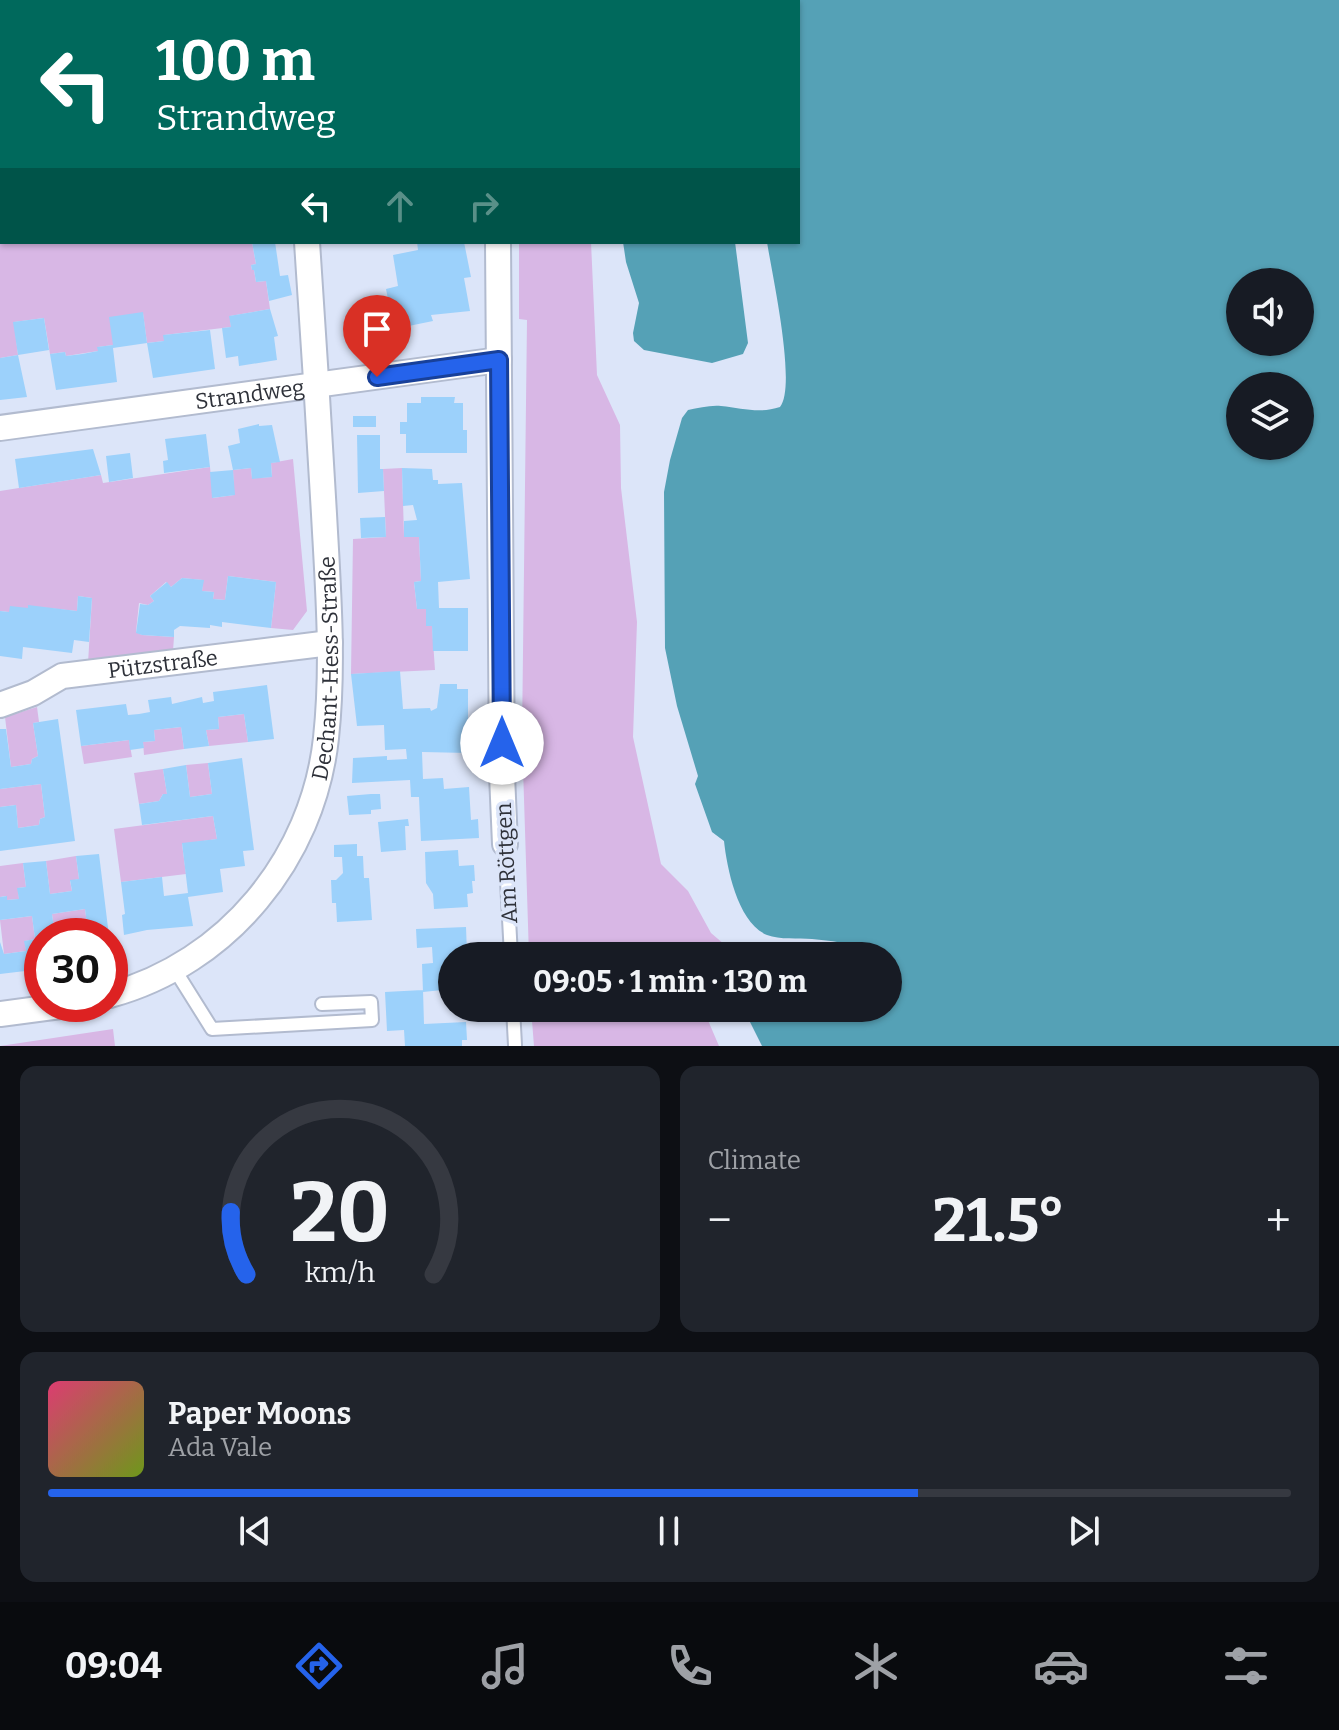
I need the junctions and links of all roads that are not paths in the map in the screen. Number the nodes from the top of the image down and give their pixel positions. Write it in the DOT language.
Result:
graph roads {
  1 [pos="307,244"];
  2 [pos="498,244"];
  3 [pos="499,360"];
  4 [pos="317,385"];
  5 [pos="0,428"];
  6 [pos="330,643"];
  7 [pos="0,705"];
  8 [pos="505,844"];
  9 [pos="510,942"];
  10 [pos="175,970"];
  11 [pos="128,989"];
  12 [pos="322,1004"];
  13 [pos="24,1011"];
  14 [pos="0,1014"];
  15 [pos="514,1022"];
  16 [pos="515,1045"];
  1 -- 4 [label="street, Dechant-Hess-Straße"];
  2 -- 3 [label="street, Am Röttgen"];
  3 -- 4 [label="street, Strandweg"];
  3 -- 8 [label="street, Am Röttgen"];
  4 -- 5 [label="street, Strandweg"];
  4 -- 6 [label="street, Dechant-Hess-Straße"];
  6 -- 7 [label="street, Pützstraße"];
  6 -- 10 [label="street, Dechant-Hess-Straße"];
  8 -- 9 [label="lane, Am Röttgen"];
  10 -- 11 [label="street, Dechant-Hess-Straße"];
  10 -- 12 [label="lane"];
  13 -- 14 [label="street"];
  15 -- 16 [label="lane"];
}
